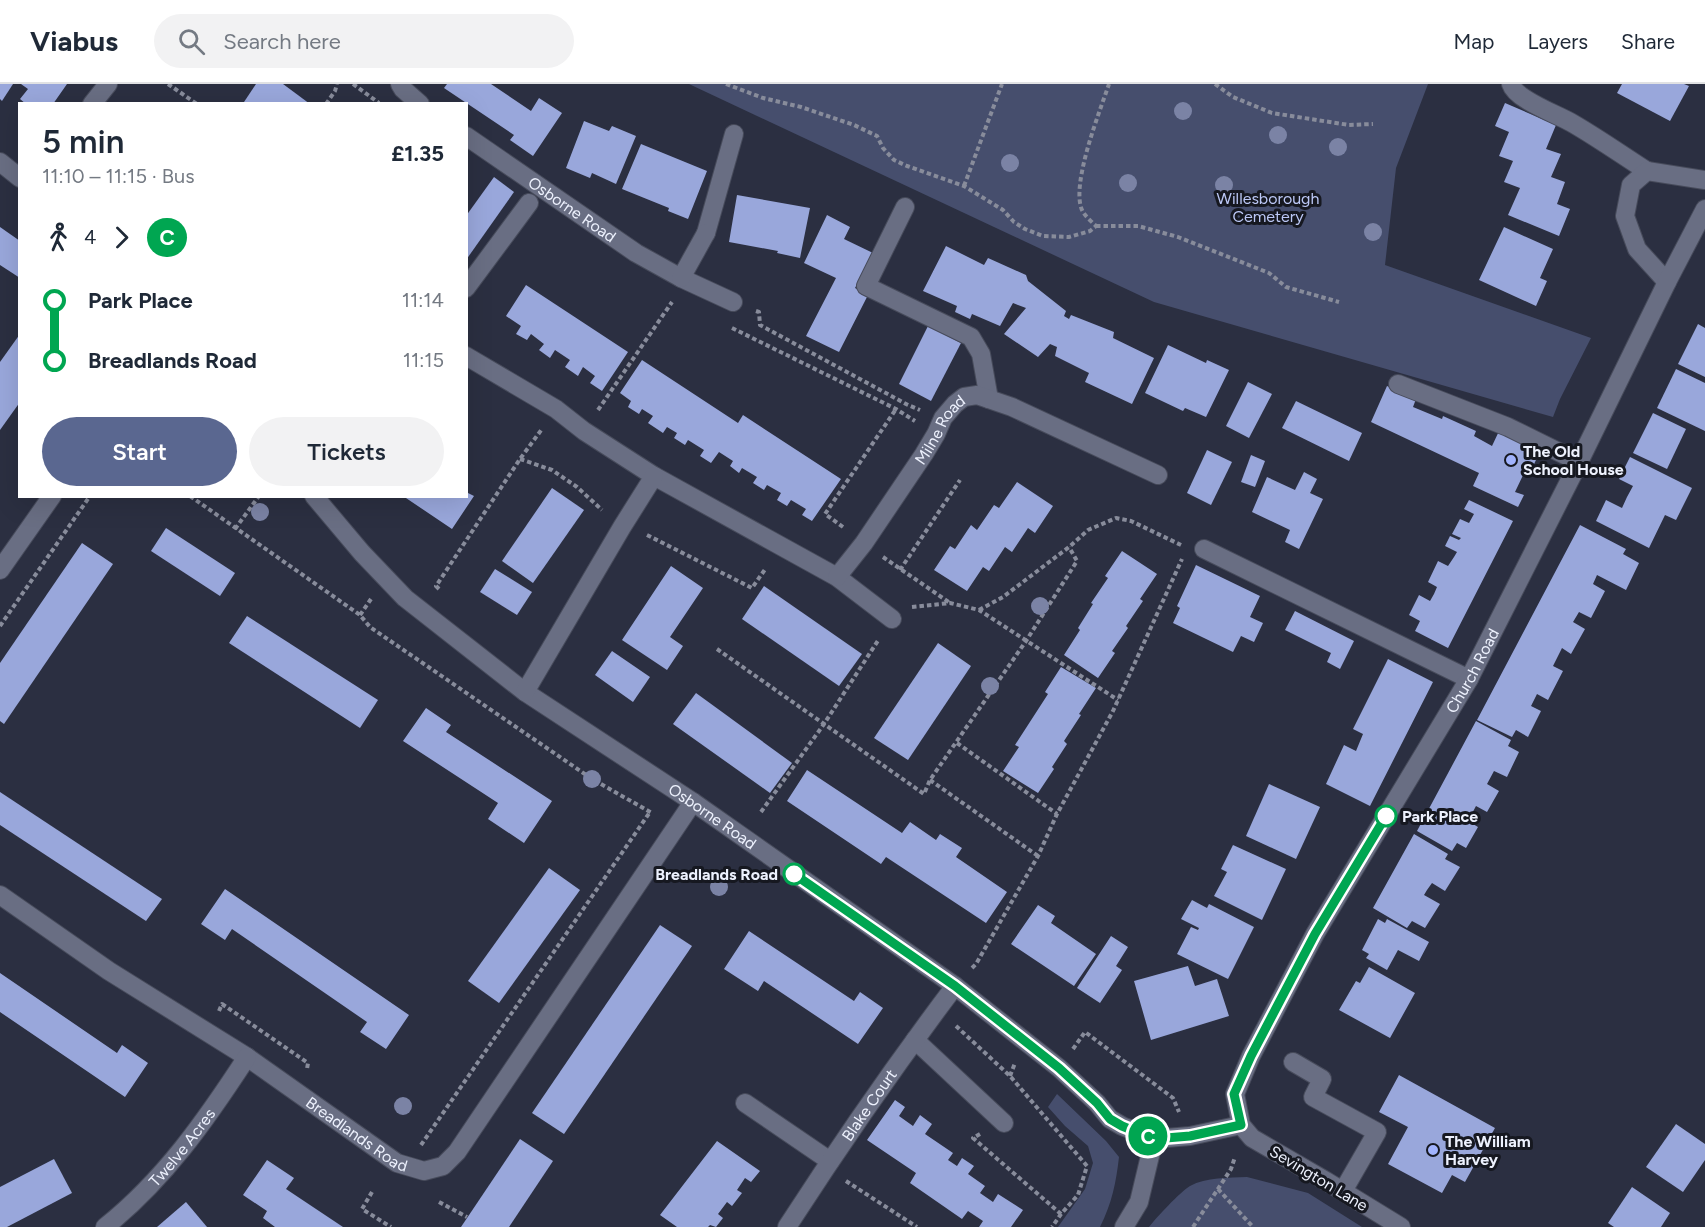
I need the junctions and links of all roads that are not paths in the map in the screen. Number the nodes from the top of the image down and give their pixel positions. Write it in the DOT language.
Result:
graph roads {
  1 [pos="108,84"];
  2 [pos="400,84"];
  3 [pos="1511,84"];
  4 [pos="94,102"];
  5 [pos="418,102"];
  6 [pos="734,134"];
  7 [pos="468,137"];
  8 [pos="0,162"];
  9 [pos="1647,171"];
  10 [pos="18,175"];
  11 [pos="1705,180"];
  12 [pos="530,203"];
  13 [pos="905,207"];
  14 [pos="1705,209"];
  15 [pos="681,278"];
  16 [pos="1666,282"];
  17 [pos="468,285"];
  18 [pos="733,302"];
  19 [pos="468,357"];
  20 [pos="1398,384"];
  21 [pos="989,399"];
  22 [pos="1579,462"];
  23 [pos="1158,475"];
  24 [pos="654,476"];
  25 [pos="51,498"];
  26 [pos="316,498"];
  27 [pos="1195,548"];
  28 [pos="0,570"];
  29 [pos="837,577"];
  30 [pos="892,619"];
  31 [pos="1469,679"];
  32 [pos="525,692"];
  33 [pos="693,802"];
  34 [pos="0,895"];
  35 [pos="955,986"];
  36 [pos="915,1040"];
  37 [pos="247,1057"];
  38 [pos="1293,1062"];
  39 [pos="745,1103"];
  40 [pos="1004,1123"];
  41 [pos="1241,1125"];
  42 [pos="1154,1139"];
  43 [pos="827,1164"];
  44 [pos="1343,1191"];
  45 [pos="105,1227"];
  46 [pos="787,1227"];
  47 [pos="1124,1227"];
  48 [pos="1401,1227"];
  1 -- 4 [label="street"];
  2 -- 5 [label="street"];
  3 -- 9 [label="street"];
  6 -- 15 [label="street"];
  7 -- 15 [label="street, Osborne Road"];
  8 -- 10 [label="street"];
  9 -- 11 [label="street"];
  9 -- 16 [label="street"];
  12 -- 17 [label="street"];
  13 -- 21 [label="street"];
  14 -- 16 [label="street, Church Road"];
  15 -- 18 [label="street, Osborne Road"];
  16 -- 22 [label="street, Church Road"];
  19 -- 24 [label="street"];
  20 -- 22 [label="street"];
  21 -- 23 [label="street, Milne Road"];
  21 -- 29 [label="street, Milne Road"];
  22 -- 31 [label="street, Church Road"];
  24 -- 29 [label="street"];
  24 -- 32 [label="street"];
  25 -- 28 [label="street"];
  26 -- 32 [label="street, Osborne Road"];
  27 -- 31 [label="street"];
  29 -- 30 [label="street"];
  31 -- 41 [label="street, Church Road"];
  32 -- 33 [label="street, Osborne Road"];
  33 -- 35 [label="street, Osborne Road"];
  33 -- 37 [label="street, Breadlands Road"];
  34 -- 37 [label="street, Breadlands Road"];
  35 -- 36 [label="street, Blake Court"];
  35 -- 42 [label="street, Osborne Road"];
  36 -- 40 [label="street"];
  36 -- 43 [label="street, Blake Court"];
  37 -- 45 [label="street, Twelve Acres"];
  38 -- 44 [label="street"];
  39 -- 43 [label="street"];
  41 -- 42 [label="street"];
  41 -- 44 [label="street, Sevington Lane"];
  42 -- 47 [label="street"];
  43 -- 46 [label="street, Blake Court"];
  44 -- 48 [label="street, Sevington Lane"];
}
